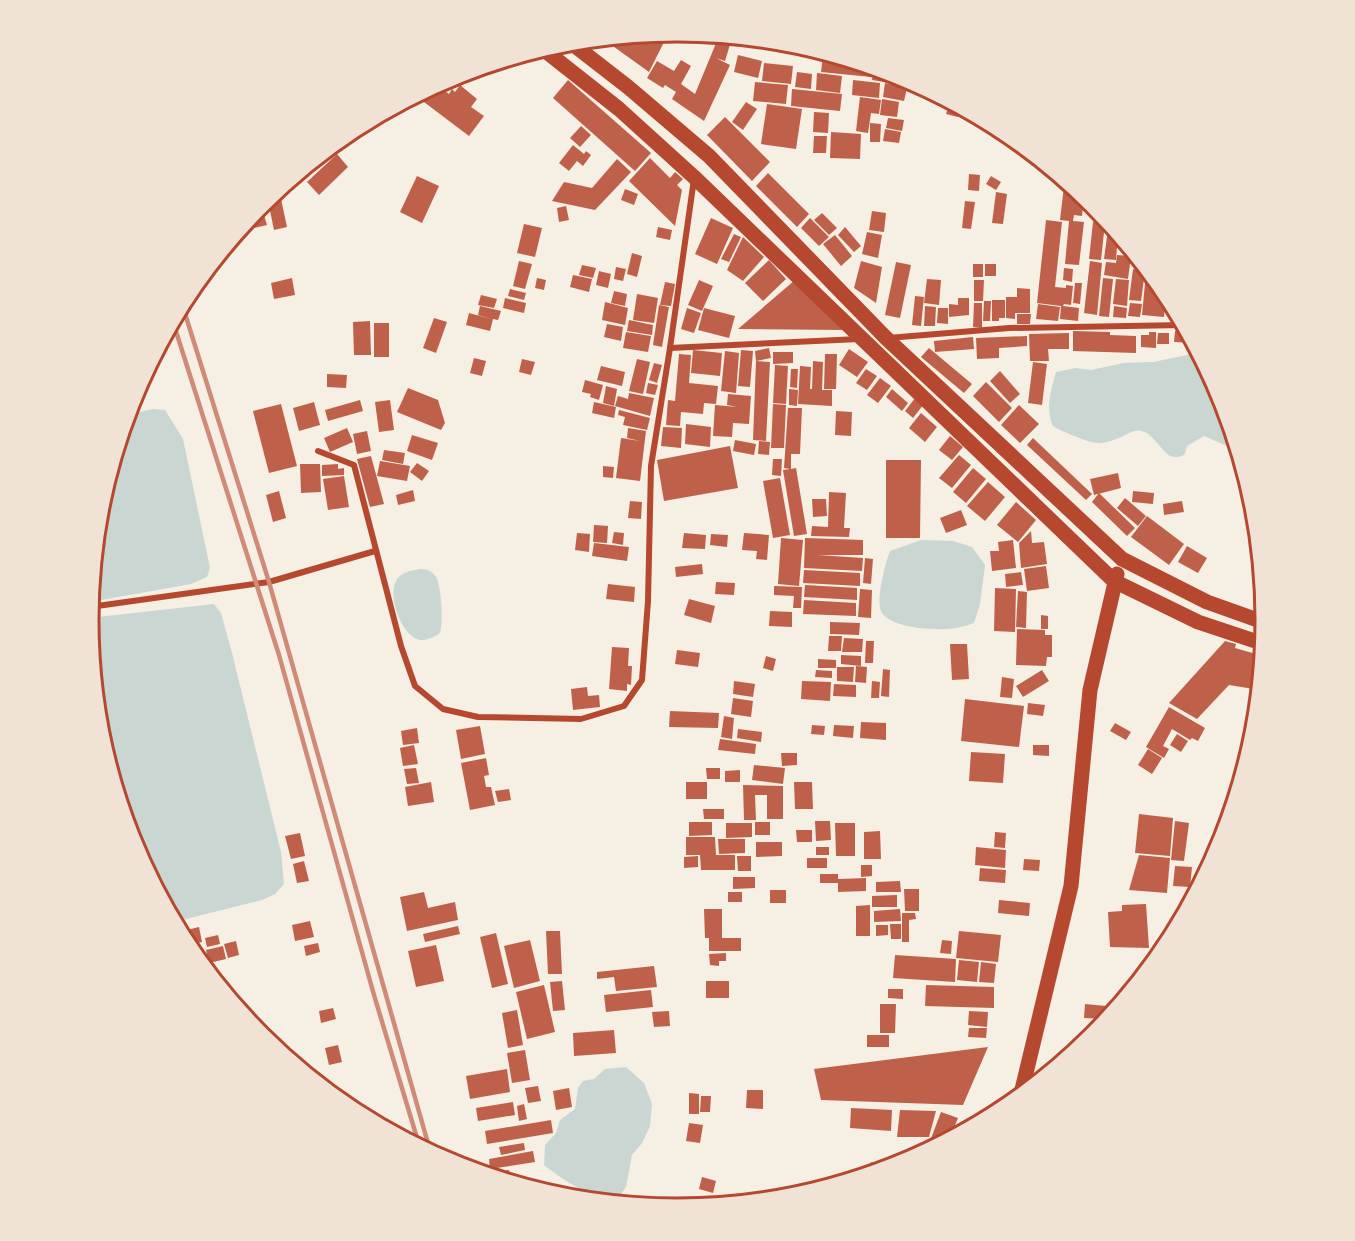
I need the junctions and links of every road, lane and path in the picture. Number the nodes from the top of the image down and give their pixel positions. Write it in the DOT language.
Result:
graph roads {
  1 [pos="581,50"];
  2 [pos="552,56"];
  3 [pos="694,177"];
  4 [pos="1175,325"];
  5 [pos="886,338"];
  6 [pos="863,339"];
  7 [pos="670,348"];
  8 [pos="318,451"];
  9 [pos="375,551"];
  10 [pos="1122,559"];
  11 [pos="1114,581"];
  12 [pos="99,606"];
  13 [pos="1256,619"];
  14 [pos="1255,641"];
  15 [pos="1023,1084"];
  1 -- 5 [label="main road"];
  2 -- 3 [label="main road"];
  3 -- 6 [label="main road"];
  3 -- 7 [label="street"];
  4 -- 5 [label="street"];
  5 -- 10 [label="main road"];
  6 -- 7 [label="street"];
  6 -- 11 [label="main road"];
  7 -- 9 [label="street"];
  8 -- 9 [label="street"];
  9 -- 12 [label="street"];
  10 -- 11 [label="main road"];
  10 -- 13 [label="main road"];
  11 -- 14 [label="main road"];
  11 -- 15 [label="main road"];
}
